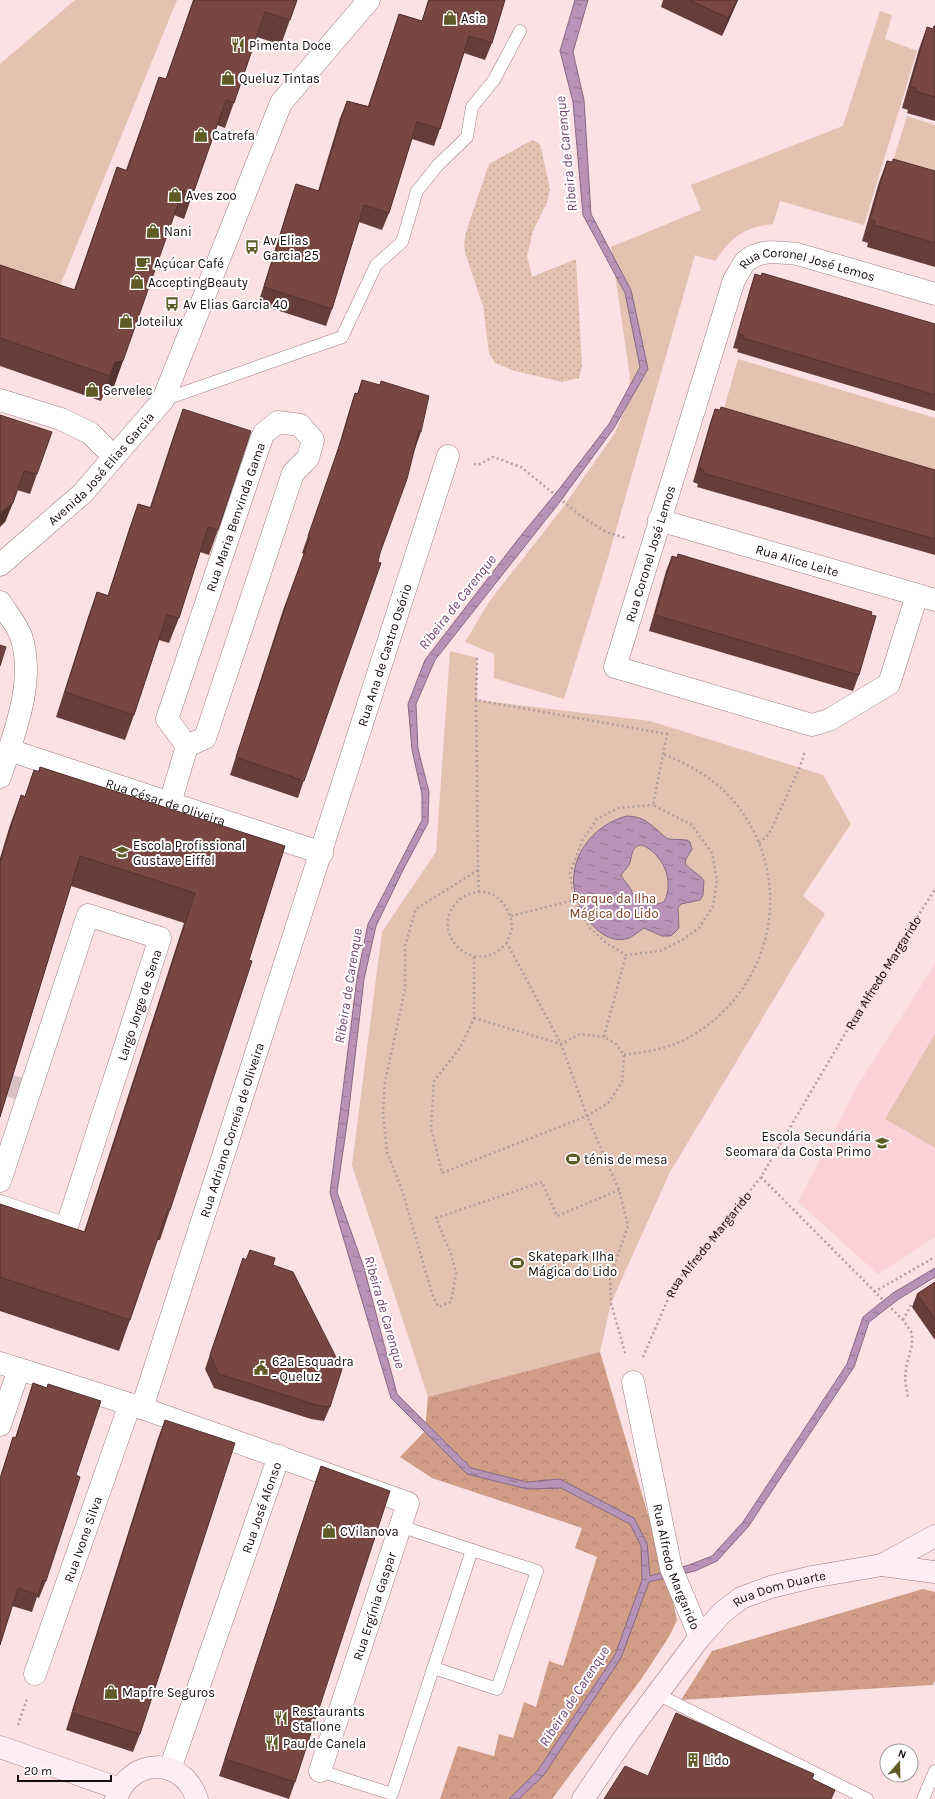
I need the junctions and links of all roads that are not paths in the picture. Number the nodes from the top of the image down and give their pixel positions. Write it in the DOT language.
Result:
graph roads {
  1 [pos="369,0"];
  2 [pos="520,31"];
  3 [pos="935,294"];
  4 [pos="0,400"];
  5 [pos="163,400"];
  6 [pos="448,456"];
  7 [pos="114,457"];
  8 [pos="660,520"];
  9 [pos="0,565"];
  10 [pos="926,598"];
  11 [pos="0,602"];
  12 [pos="187,746"];
  13 [pos="9,750"];
  14 [pos="0,777"];
  15 [pos="170,802"];
  16 [pos="322,853"];
  17 [pos="0,1181"];
  18 [pos="0,1206"];
  19 [pos="9,1366"];
  20 [pos="633,1382"];
  21 [pos="136,1406"];
  22 [pos="0,1425"];
  23 [pos="279,1456"];
  24 [pos="400,1526"];
  25 [pos="935,1536"];
  26 [pos="472,1550"];
  27 [pos="882,1565"];
  28 [pos="935,1572"];
  29 [pos="700,1637"];
  30 [pos="434,1668"];
  31 [pos="35,1674"];
  32 [pos="657,1694"];
  33 [pos="5,1748"];
  34 [pos="170,1769"];
  35 [pos="320,1771"];
  36 [pos="935,1771"];
  37 [pos="118,1794"];
  38 [pos="197,1799"];
  39 [pos="583,1799"];
  40 [pos="867,1799"];
  41 [pos="923,1799"];
  1 -- 5 [label="street, Avenida José Elias Garcia"];
  2 -- 5 [label="lane"];
  3 -- 8 [label="street, Rua Coronel José Lemos"];
  4 -- 7 [label="street"];
  5 -- 7 [label="street, Avenida José Elias Garcia"];
  6 -- 16 [label="street, Rua Ana de Castro Osório"];
  7 -- 9 [label="street, Avenida José Elias Garcia"];
  8 -- 10 [label="street, Rua Alice Leite"];
  8 -- 10 [label="street, Rua Coronel José Lemos"];
  11 -- 13 [label="street"];
  12 -- 12 [label="street, Rua Maria Benvinda Gama"];
  12 -- 15 [label="street"];
  13 -- 14 [label="street"];
  13 -- 15 [label="street, Rua César de Oliveira"];
  15 -- 16 [label="street, Rua César de Oliveira"];
  16 -- 21 [label="street, Rua Adriano Correia de Oliveira"];
  17 -- 18 [label="street, Largo Jorge de Sena"];
  19 -- 21 [label="street, Rua José Afonso"];
  19 -- 22 [label="street"];
  20 -- 29 [label="street, Rua Alfredo Margarido"];
  21 -- 23 [label="street, Rua José Afonso"];
  21 -- 31 [label="street, Rua Ivone Silva"];
  23 -- 24 [label="street, Rua Ergínia Gaspar"];
  23 -- 34 [label="street, Rua José Afonso"];
  24 -- 26 [label="lane"];
  24 -- 35 [label="street, Rua Ergínia Gaspar"];
  25 -- 27 [label="street, Rua Dom Duarte"];
  26 -- 30 [label="lane"];
  26 -- 30 [label="lane"];
  27 -- 28 [label="street"];
  27 -- 29 [label="street, Rua Dom Duarte"];
  29 -- 32 [label="street, Rua Dom Duarte"];
  30 -- 35 [label="lane"];
  32 -- 39 [label="street, Rua Dom Duarte"];
  32 -- 40 [label="lane"];
  33 -- 37 [label="street"];
  34 -- 37 [label="street"];
  34 -- 38 [label="street"];
  36 -- 41 [label="lane"];
}
